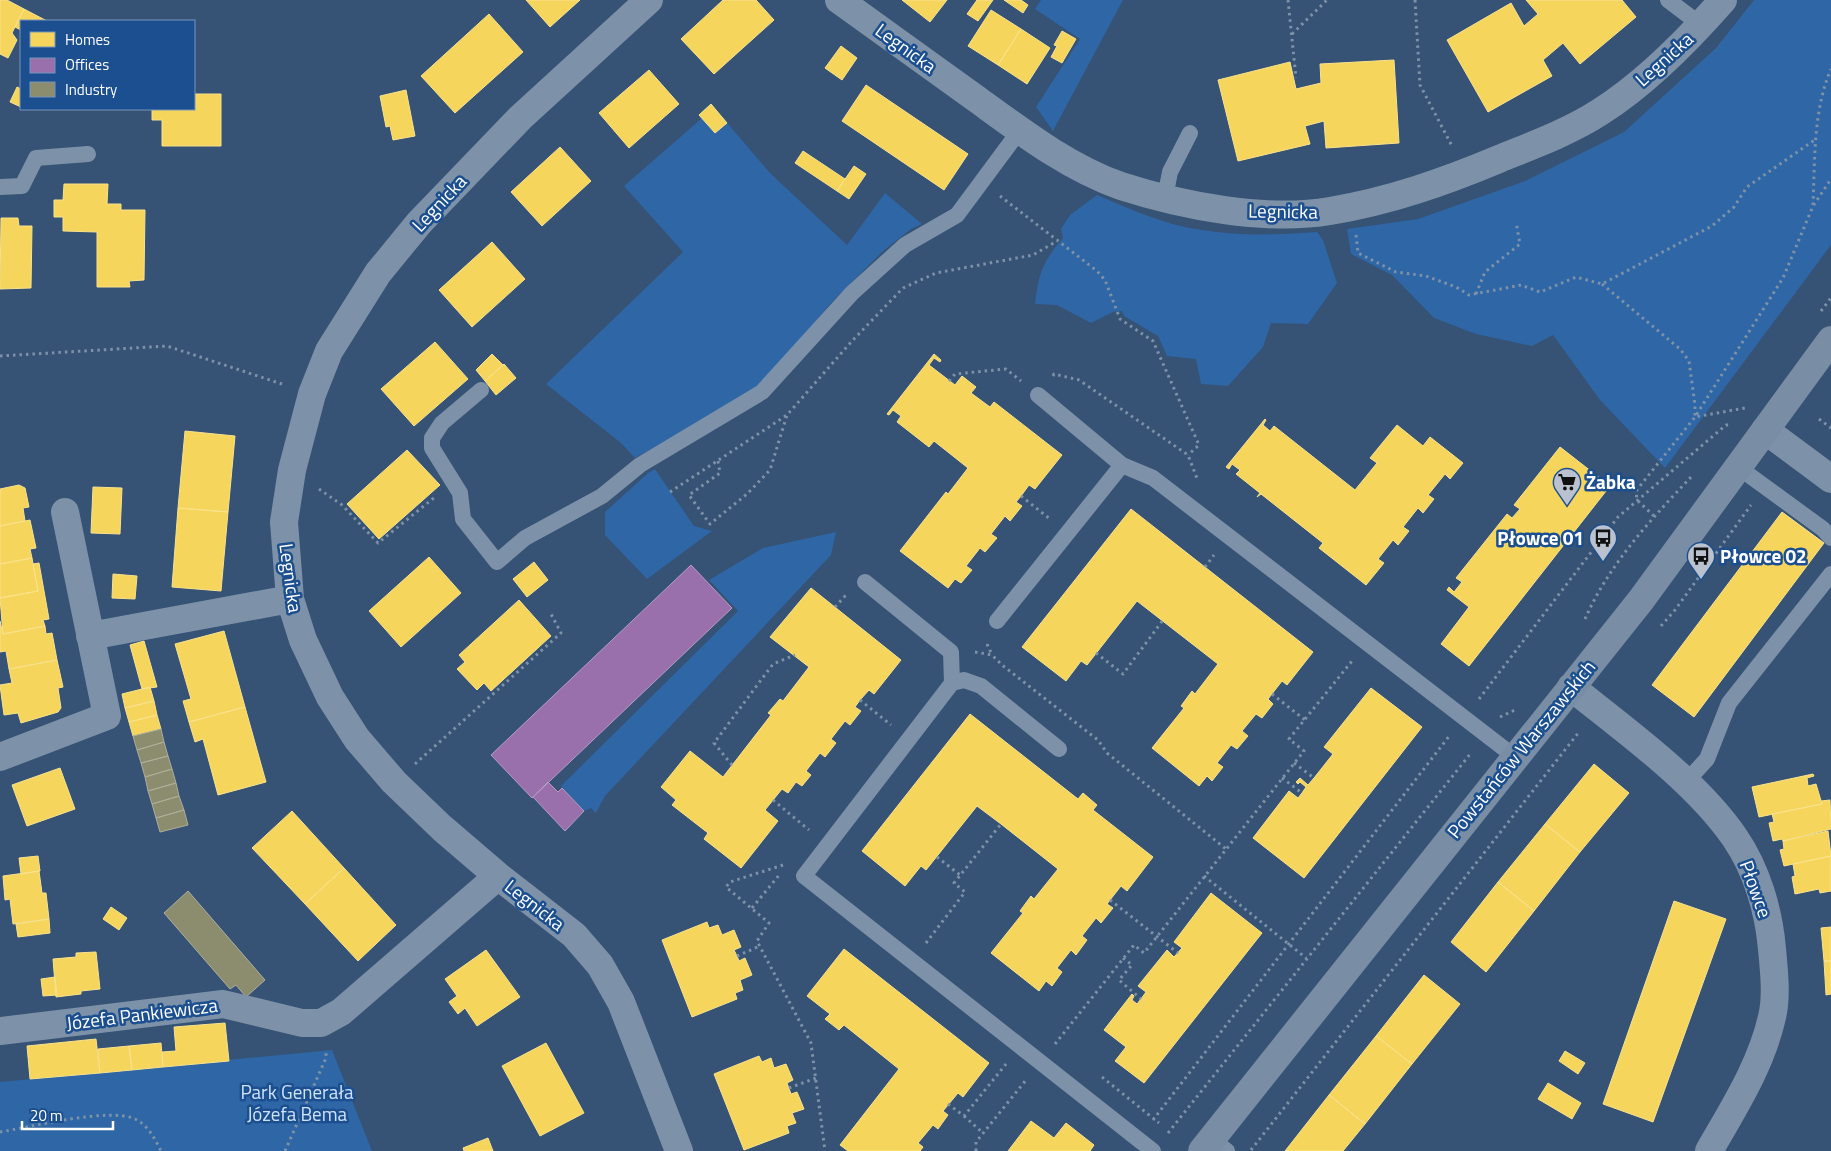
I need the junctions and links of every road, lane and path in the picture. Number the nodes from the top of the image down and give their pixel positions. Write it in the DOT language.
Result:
graph roads {
  1 [pos="648,0"];
  2 [pos="838,0"];
  3 [pos="1288,0"];
  4 [pos="1327,0"];
  5 [pos="1415,0"];
  6 [pos="1668,0"];
  7 [pos="1723,0"];
  8 [pos="1701,25"];
  9 [pos="1292,34"];
  10 [pos="1831,69"];
  11 [pos="1296,78"];
  12 [pos="1020,130"];
  13 [pos="1190,133"];
  14 [pos="1816,139"];
  15 [pos="88,154"];
  16 [pos="1465,174"];
  17 [pos="1831,179"];
  18 [pos="982,181"];
  19 [pos="0,187"];
  20 [pos="1165,197"];
  21 [pos="1813,206"];
  22 [pos="1516,222"];
  23 [pos="1057,240"];
  24 [pos="1358,253"];
  25 [pos="1602,284"];
  26 [pos="1476,294"];
  27 [pos="1831,340"];
  28 [pos="0,356"];
  29 [pos="1054,374"];
  30 [pos="949,381"];
  31 [pos="481,390"];
  32 [pos="312,394"];
  33 [pos="1038,395"];
  34 [pos="1750,407"];
  35 [pos="787,415"];
  36 [pos="1694,417"];
  37 [pos="1819,419"];
  38 [pos="1831,428"];
  39 [pos="1735,429"];
  40 [pos="1765,430"];
  41 [pos="1188,455"];
  42 [pos="718,461"];
  43 [pos="1122,465"];
  44 [pos="1738,467"];
  45 [pos="1700,468"];
  46 [pos="292,470"];
  47 [pos="1831,479"];
  48 [pos="1199,484"];
  49 [pos="1764,485"];
  50 [pos="670,492"];
  51 [pos="460,493"];
  52 [pos="1021,496"];
  53 [pos="1637,500"];
  54 [pos="65,512"];
  55 [pos="1654,516"];
  56 [pos="1067,533"];
  57 [pos="1831,538"];
  58 [pos="1831,574"];
  59 [pos="866,582"];
  60 [pos="290,599"];
  61 [pos="551,614"];
  62 [pos="1163,620"];
  63 [pos="997,621"];
  64 [pos="1582,628"];
  65 [pos="1657,630"];
  66 [pos="90,636"];
  67 [pos="1366,643"];
  68 [pos="990,649"];
  69 [pos="971,651"];
  70 [pos="1096,653"];
  71 [pos="795,655"];
  72 [pos="992,655"];
  73 [pos="952,683"];
  74 [pos="1571,687"];
  75 [pos="1272,694"];
  76 [pos="860,700"];
  77 [pos="1596,707"];
  78 [pos="1464,718"];
  79 [pos="1305,720"];
  80 [pos="908,740"];
  81 [pos="1059,749"];
  82 [pos="1474,749"];
  83 [pos="427,753"];
  84 [pos="0,757"];
  85 [pos="1515,757"];
  86 [pos="1294,763"];
  87 [pos="732,765"];
  88 [pos="1282,778"];
  89 [pos="1314,778"];
  90 [pos="1685,783"];
  91 [pos="1302,793"];
  92 [pos="773,800"];
  93 [pos="1001,824"];
  94 [pos="828,846"];
  95 [pos="1226,849"];
  96 [pos="936,857"];
  97 [pos="960,875"];
  98 [pos="498,876"];
  99 [pos="804,876"];
  100 [pos="1204,876"];
  101 [pos="772,885"];
  102 [pos="1110,900"];
  103 [pos="752,908"];
  104 [pos="1156,936"];
  105 [pos="1289,944"];
  106 [pos="760,946"];
  107 [pos="1178,952"];
  108 [pos="737,956"];
  109 [pos="1123,958"];
  110 [pos="1306,958"];
  111 [pos="912,961"];
  112 [pos="1141,999"];
  113 [pos="0,1031"];
  114 [pos="1020,1046"];
  115 [pos="326,1058"];
  116 [pos="1040,1062"];
  117 [pos="816,1078"];
  118 [pos="789,1088"];
  119 [pos="948,1104"];
  120 [pos="964,1116"];
  121 [pos="0,1132"];
  122 [pos="984,1133"];
  123 [pos="1137,1139"];
  124 [pos="1158,1145"];
  125 [pos="1213,1147"];
  126 [pos="161,1151"];
  127 [pos="285,1151"];
  128 [pos="679,1151"];
  129 [pos="825,1151"];
  130 [pos="976,1151"];
  131 [pos="1250,1151"];
  132 [pos="1709,1151"];
  1 -- 32 [label="street, Legnicka"];
  2 -- 12 [label="street, Legnicka"];
  3 -- 9 [label="path"];
  4 -- 9 [label="path"];
  5 -- 16 [label="path"];
  6 -- 8 [label="lane"];
  7 -- 8 [label="street, Legnicka"];
  8 -- 16 [label="street, Legnicka"];
  9 -- 11 [label="path"];
  10 -- 14 [label="path"];
  12 -- 18 [label="lane"];
  12 -- 20 [label="street, Legnicka"];
  13 -- 20 [label="lane"];
  14 -- 21 [label="path"];
  14 -- 25 [label="path"];
  15 -- 19 [label="lane"];
  16 -- 20 [label="street, Legnicka"];
  17 -- 21 [label="path"];
  18 -- 23 [label="path"];
  18 -- 51 [label="lane"];
  21 -- 36 [label="path"];
  22 -- 26 [label="path"];
  23 -- 35 [label="path"];
  23 -- 41 [label="path"];
  24 -- 26 [label="path"];
  25 -- 26 [label="path"];
  25 -- 36 [label="path"];
  27 -- 40 [label="street, Powstańców Warszawskich"];
  28 -- 32 [label="path"];
  29 -- 41 [label="path"];
  30 -- 33 [label="path"];
  31 -- 51 [label="lane"];
  32 -- 46 [label="street, Legnicka"];
  33 -- 43 [label="lane"];
  34 -- 36 [label="path"];
  35 -- 42 [label="path"];
  35 -- 42 [label="path"];
  36 -- 53 [label="path"];
  37 -- 38 [label="path"];
  39 -- 53 [label="path"];
  40 -- 44 [label="street, Powstańców Warszawskich"];
  40 -- 47 [label="street"];
  41 -- 48 [label="path"];
  42 -- 50 [label="path"];
  43 -- 56 [label="lane"];
  43 -- 67 [label="lane"];
  44 -- 49 [label="lane"];
  44 -- 74 [label="street, Powstańców Warszawskich"];
  45 -- 55 [label="path"];
  46 -- 51 [label="path"];
  46 -- 60 [label="street, Legnicka"];
  49 -- 57 [label="lane"];
  49 -- 65 [label="path"];
  52 -- 56 [label="path"];
  53 -- 55 [label="path"];
  53 -- 78 [label="path"];
  54 -- 66 [label="street"];
  55 -- 64 [label="path"];
  56 -- 63 [label="lane"];
  58 -- 90 [label="lane"];
  59 -- 73 [label="lane"];
  60 -- 66 [label="street"];
  60 -- 98 [label="street, Legnicka"];
  61 -- 83 [label="path"];
  62 -- 70 [label="path"];
  66 -- 84 [label="street"];
  67 -- 78 [label="lane"];
  67 -- 79 [label="path"];
  68 -- 72 [label="path"];
  69 -- 72 [label="path"];
  71 -- 87 [label="path"];
  72 -- 95 [label="path"];
  73 -- 80 [label="lane"];
  73 -- 81 [label="lane"];
  74 -- 77 [label="street, Płowce"];
  74 -- 85 [label="street, Powstańców Warszawskich"];
  75 -- 79 [label="path"];
  76 -- 80 [label="path"];
  77 -- 90 [label="street, Płowce"];
  77 -- 131 [label="path"];
  78 -- 85 [label="lane"];
  78 -- 105 [label="path"];
  79 -- 86 [label="path"];
  80 -- 94 [label="lane"];
  82 -- 110 [label="path"];
  85 -- 125 [label="street, Powstańców Warszawskich"];
  86 -- 88 [label="path"];
  86 -- 89 [label="path"];
  88 -- 91 [label="path"];
  88 -- 95 [label="path"];
  90 -- 132 [label="street, Płowce"];
  92 -- 94 [label="path"];
  93 -- 97 [label="path"];
  94 -- 99 [label="lane"];
  95 -- 100 [label="path"];
  96 -- 97 [label="path"];
  97 -- 111 [label="path"];
  98 -- 113 [label="street, Józefa Pankiewicza"];
  98 -- 128 [label="street, Legnicka"];
  99 -- 103 [label="path"];
  99 -- 111 [label="lane"];
  100 -- 104 [label="path"];
  100 -- 105 [label="path"];
  101 -- 103 [label="path"];
  102 -- 104 [label="path"];
  103 -- 106 [label="path"];
  104 -- 107 [label="path"];
  104 -- 109 [label="path"];
  105 -- 110 [label="path"];
  105 -- 123 [label="path"];
  106 -- 108 [label="path"];
  106 -- 117 [label="path"];
  109 -- 112 [label="path"];
  109 -- 116 [label="path"];
  110 -- 124 [label="path"];
  111 -- 114 [label="lane"];
  114 -- 116 [label="lane"];
  114 -- 120 [label="path"];
  115 -- 127 [label="path"];
  116 -- 122 [label="path"];
  116 -- 123 [label="lane"];
  117 -- 118 [label="path"];
  117 -- 129 [label="path"];
  119 -- 120 [label="path"];
  120 -- 122 [label="path"];
  121 -- 126 [label="path"];
  122 -- 130 [label="path"];
  123 -- 124 [label="lane"];
}
